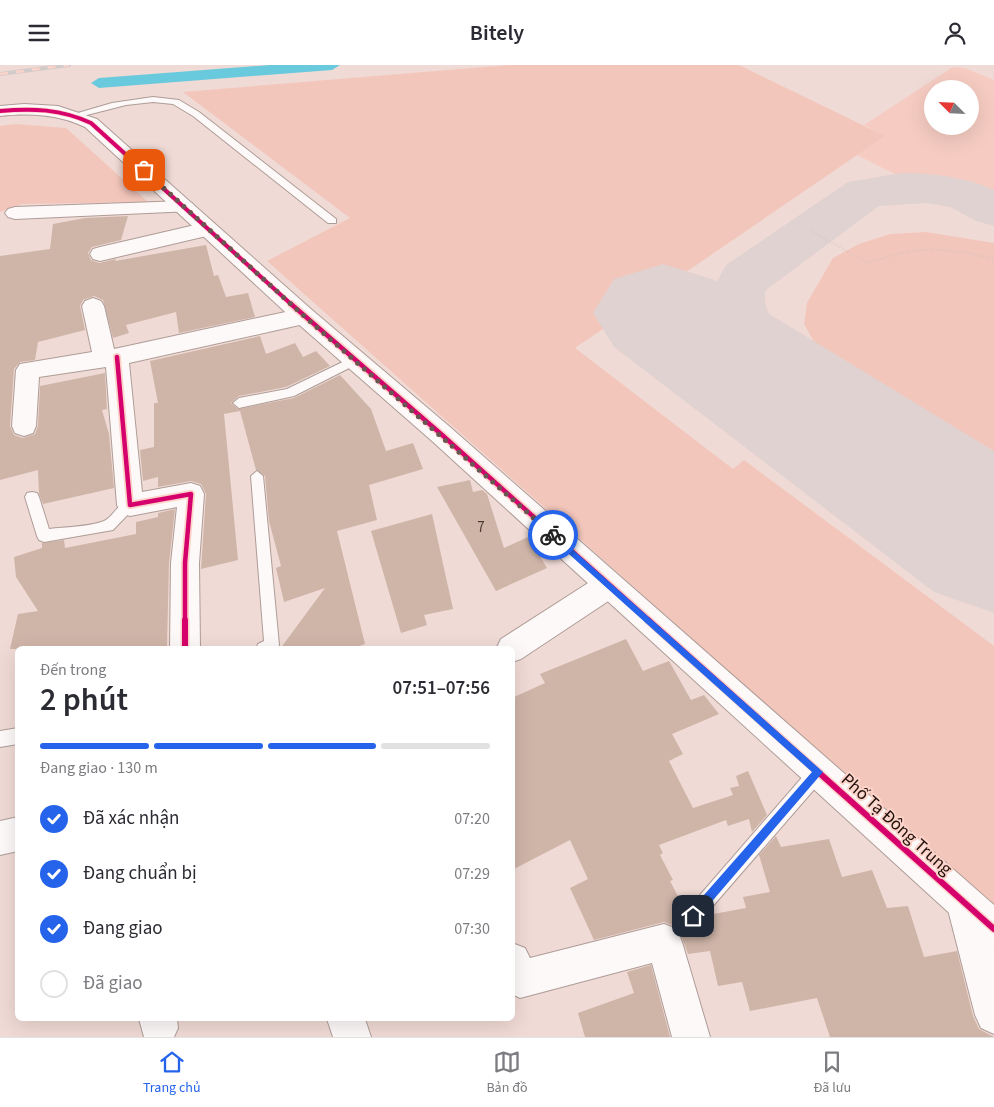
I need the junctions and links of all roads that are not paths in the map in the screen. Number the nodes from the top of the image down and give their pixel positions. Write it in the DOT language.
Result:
graph roads {
  1 [pos="0,111"];
  2 [pos="75,115"];
  3 [pos="185,207"];
  4 [pos="15,213"];
  5 [pos="332,221"];
  6 [pos="208,229"];
  7 [pos="100,254"];
  8 [pos="93,307"];
  9 [pos="304,316"];
  10 [pos="111,358"];
  11 [pos="355,360"];
  12 [pos="239,403"];
  13 [pos="24,427"];
  14 [pos="257,475"];
  15 [pos="32,497"];
  16 [pos="130,505"];
  17 [pos="609,585"];
  18 [pos="185,646"];
  19 [pos="270,646"];
  20 [pos="515,646"];
  21 [pos="15,736"];
  22 [pos="0,739"];
  23 [pos="818,772"];
  24 [pos="15,834"];
  25 [pos="0,838"];
  26 [pos="964,902"];
  27 [pos="693,916"];
  28 [pos="994,929"];
  29 [pos="515,968"];
  30 [pos="994,1015"];
  31 [pos="347,1021"];
  32 [pos="352,1037"];
  33 [pos="691,1037"];
  1 -- 2 [label="street, Phố Tạ Đông Trung"];
  2 -- 3 [label="street, Phố Tạ Đông Trung"];
  2 -- 5 [label="lane"];
  3 -- 4 [label="street"];
  3 -- 6 [label="street, Phố Tạ Đông Trung"];
  6 -- 7 [label="street"];
  6 -- 9 [label="street, Phố Tạ Đông Trung"];
  8 -- 10 [label="street"];
  9 -- 10 [label="street"];
  9 -- 11 [label="street, Phố Tạ Đông Trung"];
  10 -- 13 [label="street"];
  10 -- 16 [label="street"];
  11 -- 12 [label="lane"];
  11 -- 17 [label="street, Phố Tạ Đông Trung"];
  14 -- 19 [label="lane"];
  15 -- 16 [label="lane"];
  16 -- 18 [label="street"];
  17 -- 20 [label="street"];
  17 -- 23 [label="street, Phố Tạ Đông Trung"];
  21 -- 22 [label="lane"];
  23 -- 26 [label="street, Phố Tạ Đông Trung"];
  23 -- 27 [label="lane"];
  24 -- 25 [label="street"];
  26 -- 28 [label="street, Phố Tạ Đông Trung"];
  26 -- 30 [label="street"];
  29 -- 33 [label="street"];
  31 -- 32 [label="street"];
}
